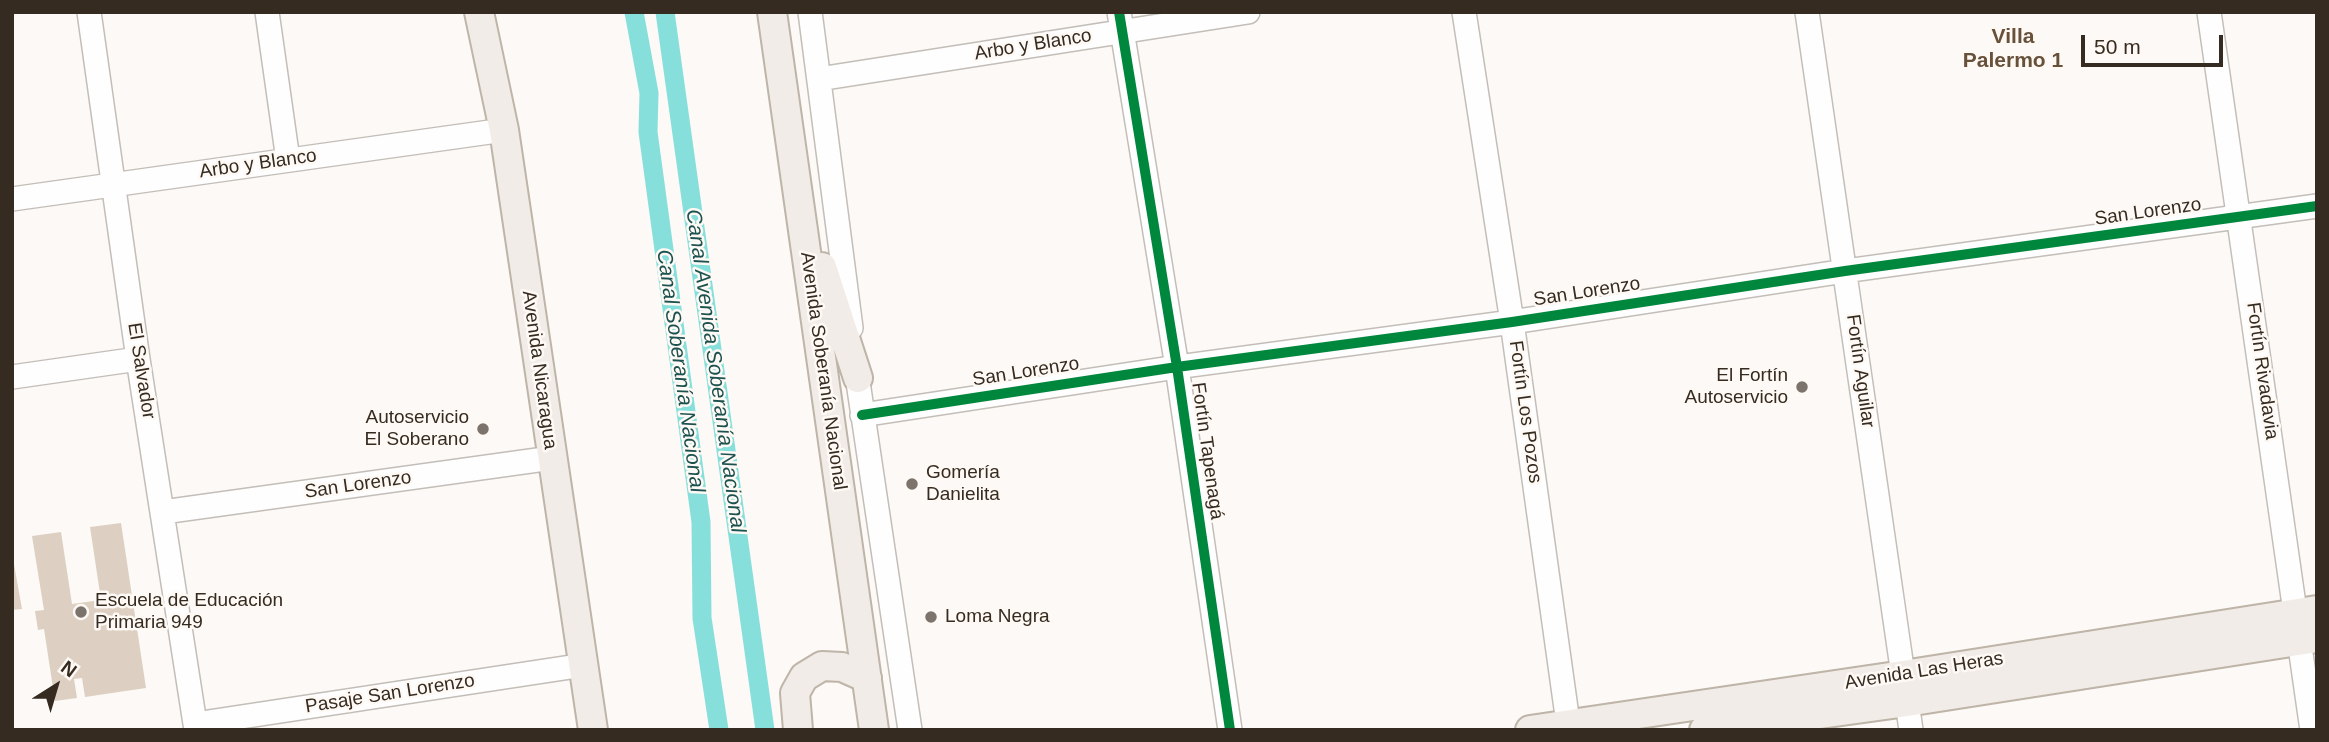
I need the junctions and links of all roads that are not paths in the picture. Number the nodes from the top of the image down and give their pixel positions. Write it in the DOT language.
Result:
graph roads {
  1 [pos="89,12"];
  2 [pos="267,12"];
  3 [pos="479,12"];
  4 [pos="772,12"];
  5 [pos="810,12"];
  6 [pos="1248,12"];
  7 [pos="1464,12"];
  8 [pos="1807,12"];
  9 [pos="2209,12"];
  10 [pos="1120,22"];
  11 [pos="819,79"];
  12 [pos="504,130"];
  13 [pos="288,160"];
  14 [pos="114,184"];
  15 [pos="797,192"];
  16 [pos="12,199"];
  17 [pos="2317,206"];
  18 [pos="2240,217"];
  19 [pos="1845,271"];
  20 [pos="1512,321"];
  21 [pos="138,359"];
  22 [pos="1177,367"];
  23 [pos="12,377"];
  24 [pos="858,378"];
  25 [pos="862,415"];
  26 [pos="552,458"];
  27 [pos="163,512"];
  28 [pos="2306,611"];
  29 [pos="2308,640"];
  30 [pos="584,665"];
  31 [pos="867,678"];
  32 [pos="1907,702"];
  33 [pos="195,727"];
  34 [pos="1569,727"];
  35 [pos="593,730"];
  36 [pos="798,730"];
  37 [pos="874,730"];
  38 [pos="910,730"];
  39 [pos="1230,730"];
  40 [pos="1530,730"];
  41 [pos="1704,730"];
  42 [pos="2312,730"];
  1 -- 14 [label="street, El Salvador"];
  2 -- 13 [label="street"];
  3 -- 12 [label="main road, Avenida Nicaragua"];
  4 -- 15 [label="main road, Avenida Soberanía Nacional"];
  5 -- 11 [label="street, Avenida Soberanía Nacional"];
  6 -- 10 [label="street, Arbo y Blanco"];
  7 -- 20 [label="street, Fortín Los Pozos"];
  8 -- 19 [label="street, Fortín Aguilar"];
  9 -- 18 [label="street, Fortín Rivadavia"];
  10 -- 11 [label="street, Arbo y Blanco"];
  10 -- 22 [label="street, Fortín Tapenagá"];
  11 -- 24 [label="street, Avenida Soberanía Nacional"];
  12 -- 13 [label="street, Arbo y Blanco"];
  12 -- 26 [label="main road, Avenida Nicaragua"];
  13 -- 14 [label="street, Arbo y Blanco"];
  14 -- 16 [label="street, Arbo y Blanco"];
  14 -- 21 [label="street, El Salvador"];
  15 -- 24 [label="main road"];
  15 -- 31 [label="main road, Avenida Soberanía Nacional"];
  17 -- 18 [label="street, San Lorenzo"];
  18 -- 19 [label="street, San Lorenzo"];
  18 -- 28 [label="street, Fortín Rivadavia"];
  19 -- 20 [label="street, San Lorenzo"];
  19 -- 32 [label="street, Fortín Aguilar"];
  20 -- 22 [label="street, San Lorenzo"];
  20 -- 34 [label="street, Fortín Los Pozos"];
  21 -- 23 [label="street"];
  21 -- 27 [label="street, El Salvador"];
  22 -- 25 [label="street, San Lorenzo"];
  22 -- 39 [label="street, Fortín Tapenagá"];
  24 -- 25 [label="street, Avenida Soberanía Nacional"];
  25 -- 38 [label="street, Avenida Soberanía Nacional"];
  26 -- 27 [label="street, San Lorenzo"];
  26 -- 30 [label="main road, Avenida Nicaragua"];
  27 -- 33 [label="street, El Salvador"];
  28 -- 29 [label="street, Fortín Rivadavia"];
  28 -- 32 [label="main road, Avenida Las Heras"];
  29 -- 32 [label="main road, Avenida Las Heras"];
  29 -- 42 [label="street, Fortín Rivadavia"];
  30 -- 33 [label="street, Pasaje San Lorenzo"];
  30 -- 35 [label="main road, Avenida Nicaragua"];
  31 -- 36 [label="main road"];
  31 -- 37 [label="main road, Avenida Soberanía Nacional"];
  32 -- 34 [label="main road, Avenida Las Heras"];
  32 -- 41 [label="main road, Avenida Las Heras"];
  34 -- 40 [label="main road, Avenida Las Heras"];
}
